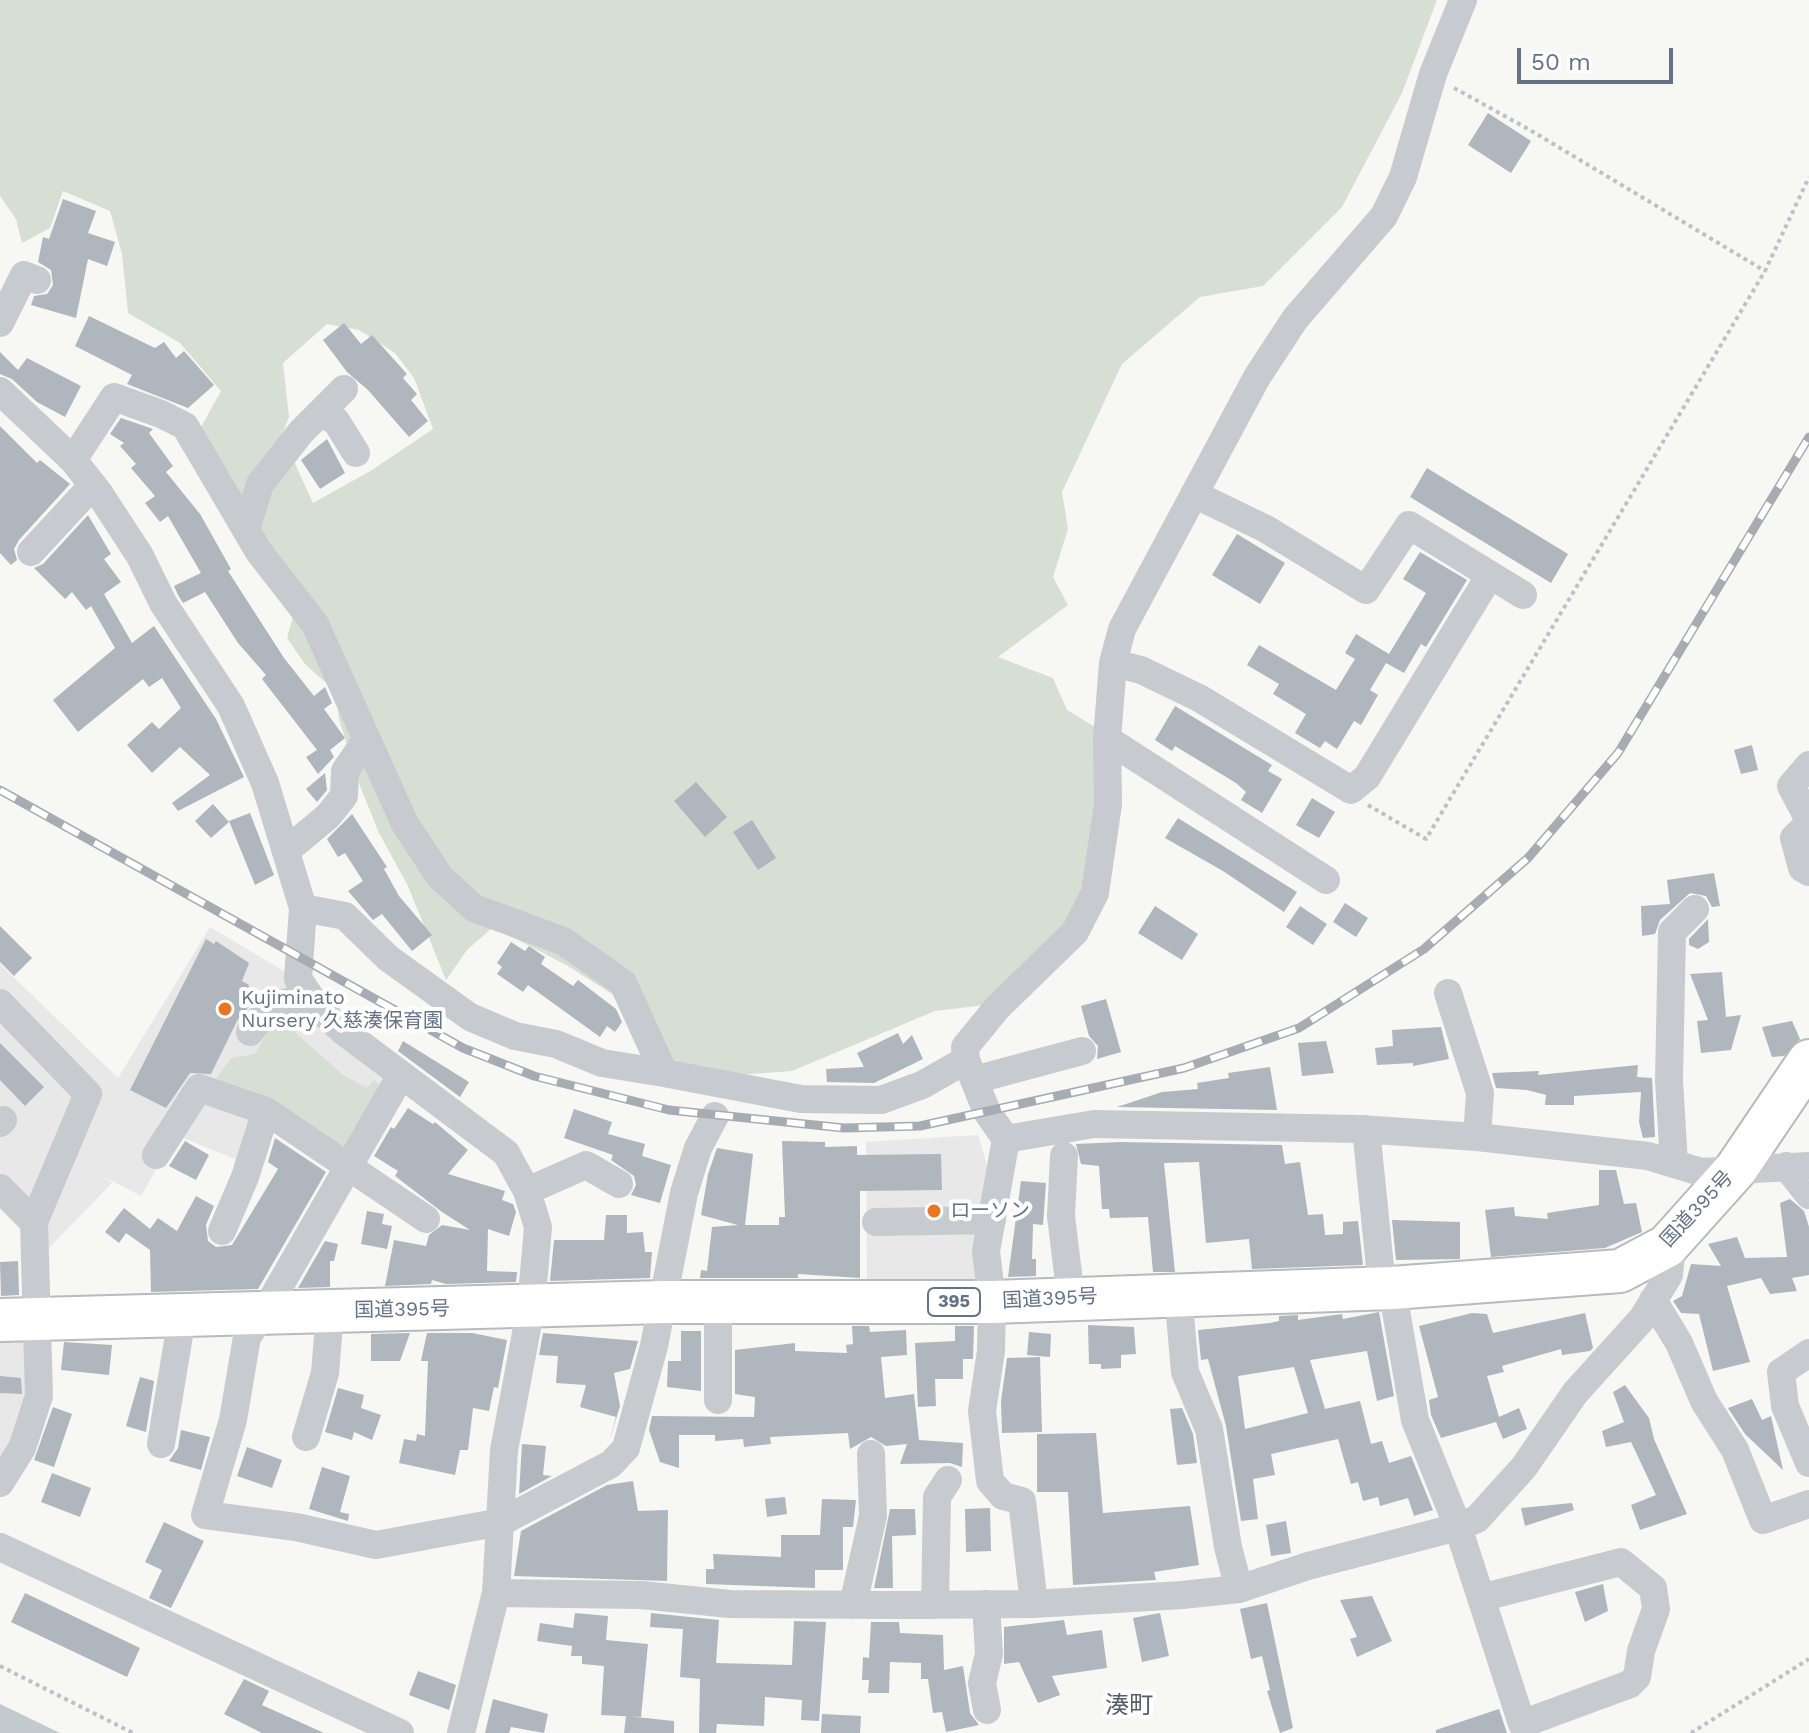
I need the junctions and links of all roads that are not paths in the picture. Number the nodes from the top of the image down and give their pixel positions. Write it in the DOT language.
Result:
graph roads {
  1 [pos="1463,0"];
  2 [pos="37,280"];
  3 [pos="0,323"];
  4 [pos="344,389"];
  5 [pos="0,391"];
  6 [pos="320,413"];
  7 [pos="356,453"];
  8 [pos="73,460"];
  9 [pos="93,485"];
  10 [pos="1194,494"];
  11 [pos="246,530"];
  12 [pos="31,552"];
  13 [pos="1490,575"];
  14 [pos="1523,595"];
  15 [pos="1113,663"];
  16 [pos="367,739"];
  17 [pos="1107,739"];
  18 [pos="1809,765"];
  19 [pos="1809,822"];
  20 [pos="286,851"];
  21 [pos="1809,872"];
  22 [pos="1326,880"];
  23 [pos="303,908"];
  24 [pos="1695,909"];
  25 [pos="1448,993"];
  26 [pos="0,1003"];
  27 [pos="318,1008"];
  28 [pos="250,1032"];
  29 [pos="1082,1051"];
  30 [pos="1809,1061"];
  31 [pos="970,1070"];
  32 [pos="664,1073"];
  33 [pos="400,1077"];
  34 [pos="266,1111"];
  35 [pos="715,1116"];
  36 [pos="1366,1129"];
  37 [pos="1477,1137"];
  38 [pos="1006,1139"];
  39 [pos="156,1155"];
  40 [pos="1064,1156"];
  41 [pos="1674,1164"];
  42 [pos="1798,1166"];
  43 [pos="348,1168"];
  44 [pos="1736,1169"];
  45 [pos="619,1184"];
  46 [pos="0,1188"];
  47 [pos="527,1191"];
  48 [pos="1809,1195"];
  49 [pos="426,1219"];
  50 [pos="992,1220"];
  51 [pos="34,1222"];
  52 [pos="876,1222"];
  53 [pos="222,1231"];
  54 [pos="1667,1246"];
  55 [pos="1392,1288"];
  56 [pos="1178,1293"];
  57 [pos="1071,1298"];
  58 [pos="1653,1300"];
  59 [pos="663,1302"];
  60 [pos="718,1302"];
  61 [pos="992,1302"];
  62 [pos="531,1307"];
  63 [pos="330,1312"];
  64 [pos="264,1313"];
  65 [pos="182,1317"];
  66 [pos="18,1319"];
  67 [pos="1809,1353"];
  68 [pos="718,1400"];
  69 [pos="306,1437"];
  70 [pos="161,1444"];
  71 [pos="871,1454"];
  72 [pos="1809,1463"];
  73 [pos="948,1480"];
  74 [pos="0,1483"];
  75 [pos="1809,1504"];
  76 [pos="501,1522"];
  77 [pos="1458,1527"];
  78 [pos="0,1547"];
  79 [pos="1239,1589"];
  80 [pos="496,1593"];
  81 [pos="1484,1597"];
  82 [pos="986,1604"];
  83 [pos="1034,1604"];
  84 [pos="853,1605"];
  85 [pos="935,1605"];
  86 [pos="987,1710"];
  87 [pos="400,1733"];
  88 [pos="461,1733"];
  1 -- 10 [label="street"];
  2 -- 3 [label="street"];
  4 -- 6 [label="street"];
  5 -- 8 [label="street"];
  6 -- 7 [label="street"];
  6 -- 11 [label="street"];
  8 -- 9 [label="street"];
  8 -- 11 [label="street"];
  9 -- 12 [label="street"];
  9 -- 20 [label="street"];
  10 -- 13 [label="street"];
  10 -- 15 [label="street"];
  11 -- 16 [label="street"];
  13 -- 14 [label="street"];
  13 -- 15 [label="street"];
  15 -- 17 [label="street"];
  16 -- 20 [label="street"];
  16 -- 32 [label="street"];
  17 -- 22 [label="street"];
  17 -- 31 [label="street"];
  18 -- 19 [label="street"];
  19 -- 21 [label="street"];
  20 -- 23 [label="street"];
  23 -- 27 [label="street"];
  23 -- 32 [label="street"];
  24 -- 41 [label="street"];
  25 -- 37 [label="street"];
  26 -- 51 [label="street"];
  27 -- 28 [label="street"];
  27 -- 33 [label="street"];
  29 -- 31 [label="street"];
  30 -- 44 [label="highway, 国道395号 / 395"];
  31 -- 32 [label="street"];
  31 -- 38 [label="street"];
  33 -- 43 [label="street"];
  33 -- 47 [label="street"];
  34 -- 39 [label="street"];
  34 -- 43 [label="street"];
  34 -- 53 [label="street"];
  35 -- 59 [label="street"];
  36 -- 37 [label="street"];
  36 -- 38 [label="street"];
  36 -- 55 [label="street"];
  37 -- 41 [label="street"];
  38 -- 50 [label="street"];
  40 -- 57 [label="street"];
  41 -- 44 [label="street"];
  42 -- 44 [label="street"];
  42 -- 48 [label="street"];
  43 -- 49 [label="street"];
  43 -- 64 [label="street"];
  44 -- 54 [label="highway, 国道395号 / 395"];
  45 -- 47 [label="street"];
  46 -- 51 [label="street"];
  47 -- 62 [label="street"];
  50 -- 52 [label="street"];
  50 -- 61 [label="street"];
  51 -- 66 [label="street"];
  54 -- 55 [label="highway, 国道395号 / 395"];
  54 -- 58 [label="street"];
  55 -- 56 [label="highway, 国道395号 / 395"];
  55 -- 77 [label="street"];
  56 -- 57 [label="highway, 国道395号 / 395"];
  56 -- 79 [label="street"];
  57 -- 61 [label="highway, 国道395号 / 395"];
  58 -- 75 [label="street"];
  58 -- 77 [label="street"];
  59 -- 60 [label="highway, 国道395号 / 395"];
  59 -- 62 [label="highway, 国道395号 / 395"];
  59 -- 76 [label="street"];
  60 -- 61 [label="highway, 国道395号 / 395"];
  60 -- 68 [label="street"];
  61 -- 83 [label="street"];
  62 -- 63 [label="highway, 国道395号 / 395"];
  62 -- 76 [label="street"];
  63 -- 64 [label="highway, 国道395号 / 395"];
  63 -- 69 [label="street"];
  64 -- 65 [label="highway, 国道395号 / 395"];
  64 -- 76 [label="street"];
  65 -- 66 [label="highway, 国道395号 / 395"];
  65 -- 70 [label="street"];
  66 -- 74 [label="street"];
  67 -- 72 [label="street"];
  71 -- 84 [label="street"];
  73 -- 85 [label="street"];
  76 -- 80 [label="street"];
  77 -- 79 [label="street"];
  77 -- 81 [label="street"];
  78 -- 87 [label="street"];
  79 -- 83 [label="street"];
  80 -- 84 [label="street"];
  80 -- 88 [label="street"];
  82 -- 83 [label="street"];
  82 -- 85 [label="street"];
  82 -- 86 [label="street"];
  84 -- 85 [label="street"];
}
